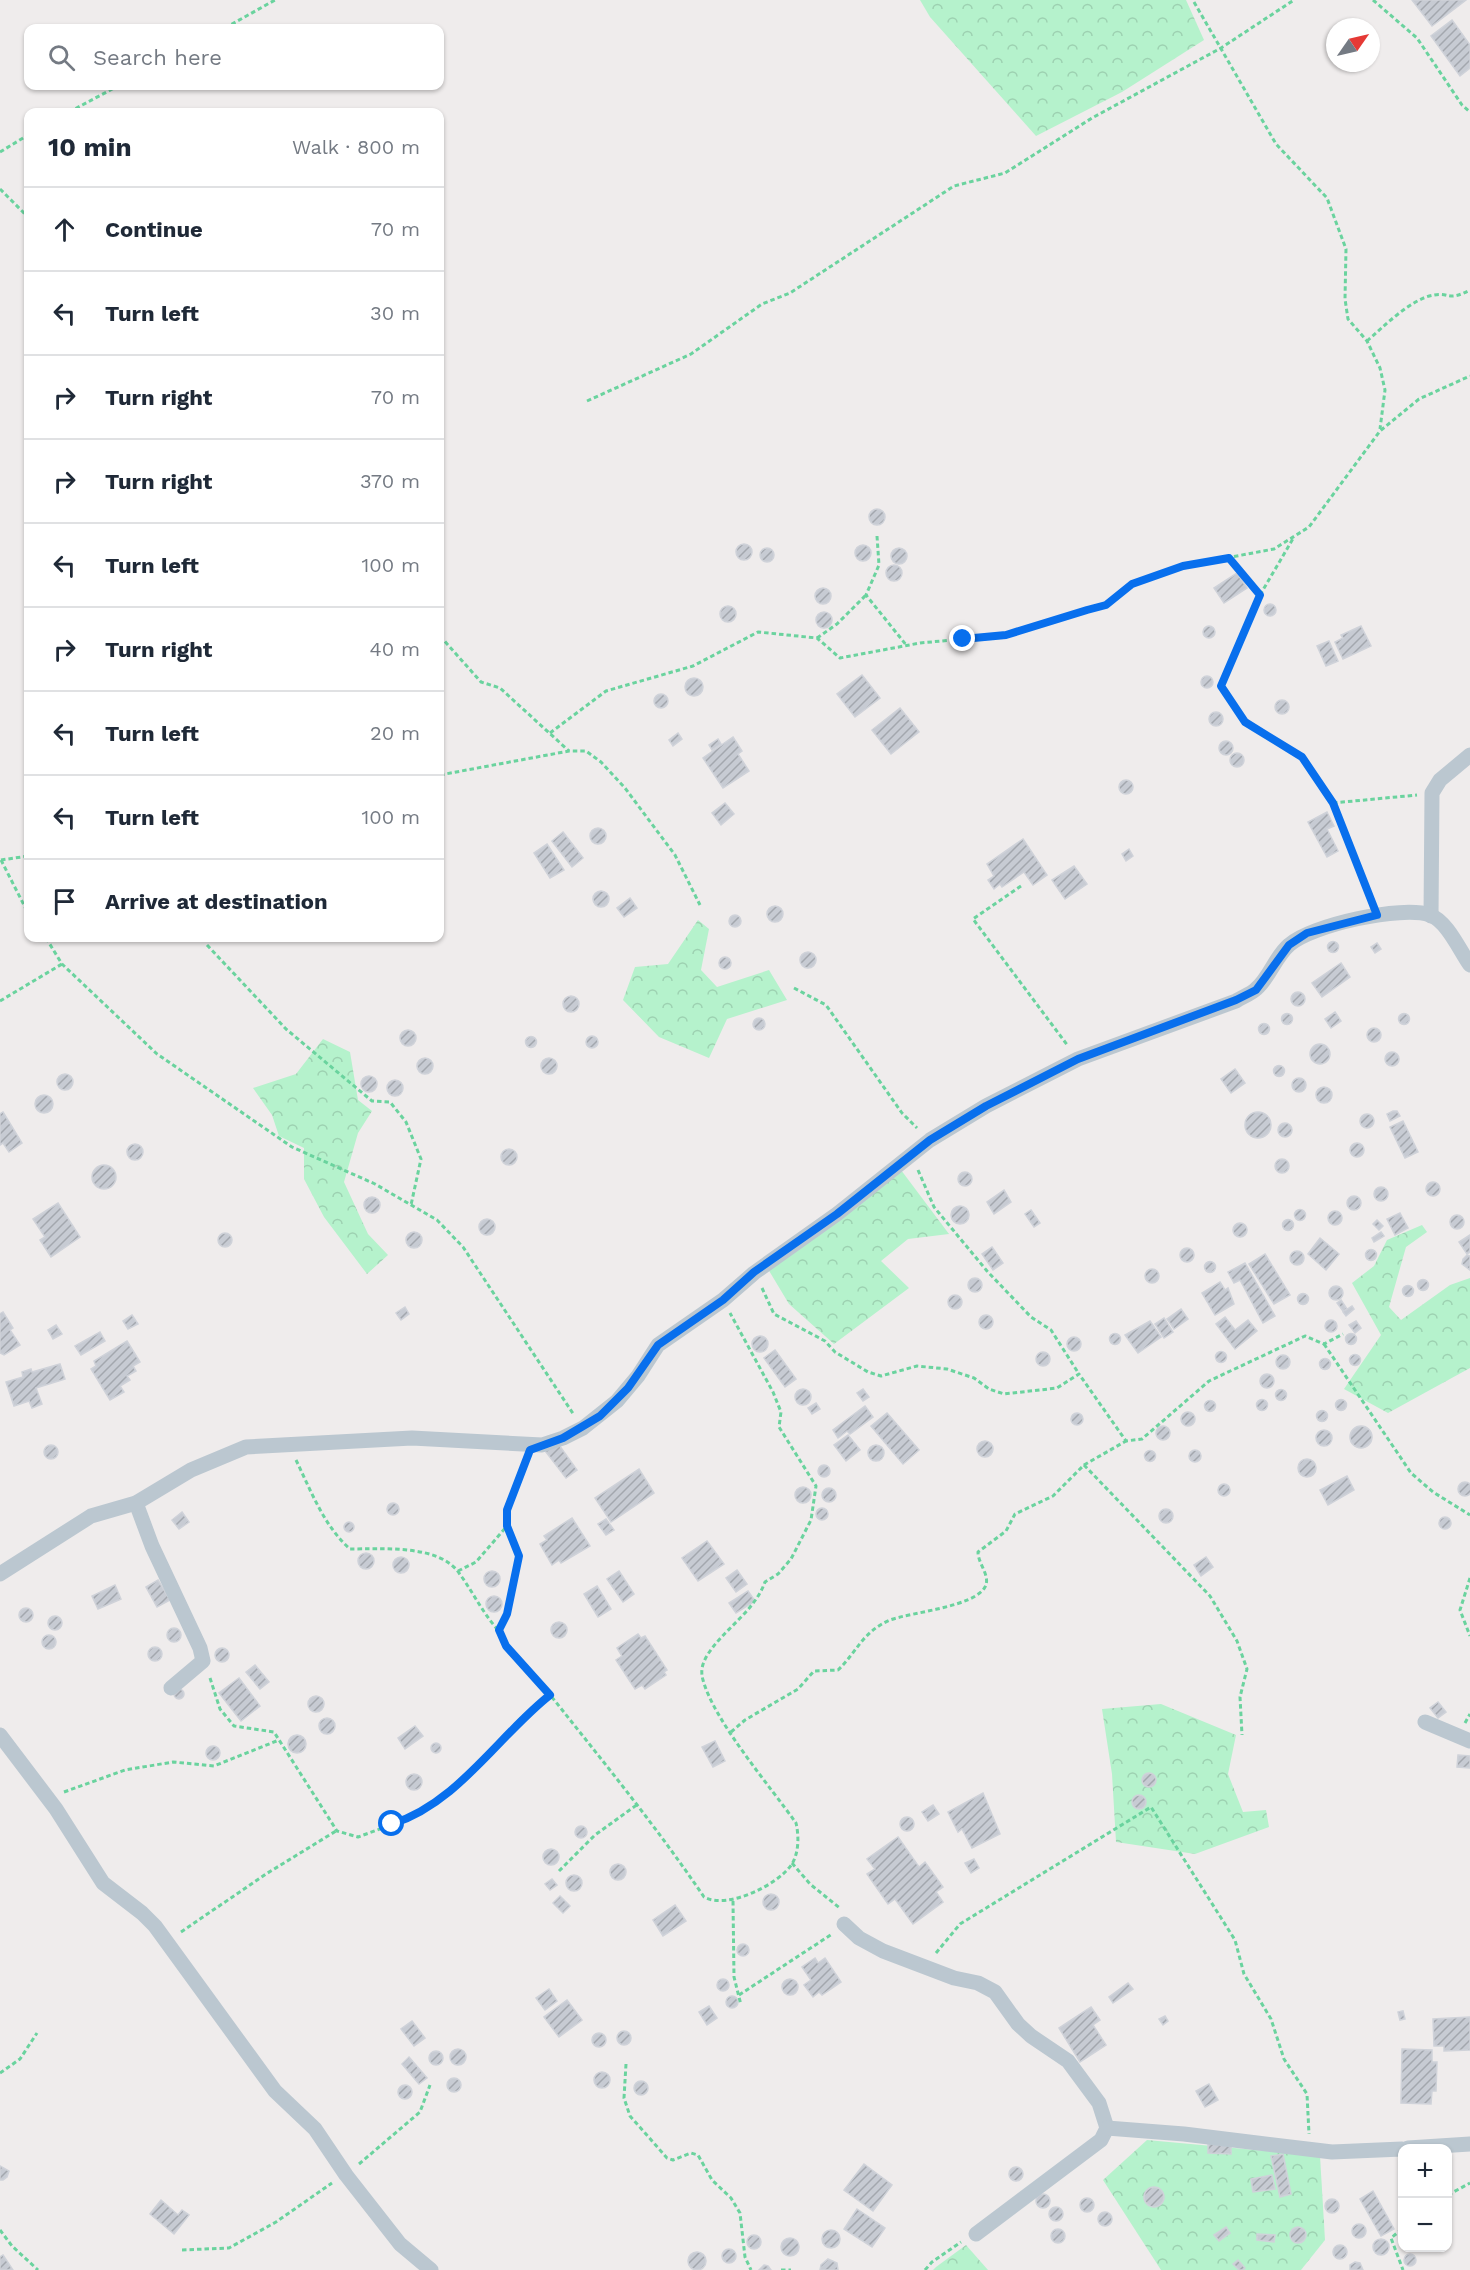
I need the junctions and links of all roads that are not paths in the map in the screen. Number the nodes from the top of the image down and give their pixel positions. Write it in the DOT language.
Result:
graph roads {
  1 [pos="1470,755"];
  2 [pos="1431,916"];
  3 [pos="1470,965"];
  4 [pos="136,1503"];
  5 [pos="0,1574"];
  6 [pos="171,1688"];
  7 [pos="1425,1722"];
  8 [pos="0,1735"];
  9 [pos="1470,1741"];
  10 [pos="844,1924"];
  11 [pos="1107,2128"];
  12 [pos="1470,2144"];
  13 [pos="1452,2145"];
  14 [pos="1398,2149"];
  15 [pos="976,2234"];
  16 [pos="431,2270"];
  1 -- 2 [label="street"];
  2 -- 3 [label="street"];
  2 -- 4 [label="street"];
  4 -- 5 [label="street"];
  4 -- 6 [label="street"];
  7 -- 9 [label="street"];
  8 -- 16 [label="street"];
  10 -- 11 [label="street"];
  11 -- 14 [label="street"];
  11 -- 15 [label="street"];
  12 -- 13 [label="street"];
}
